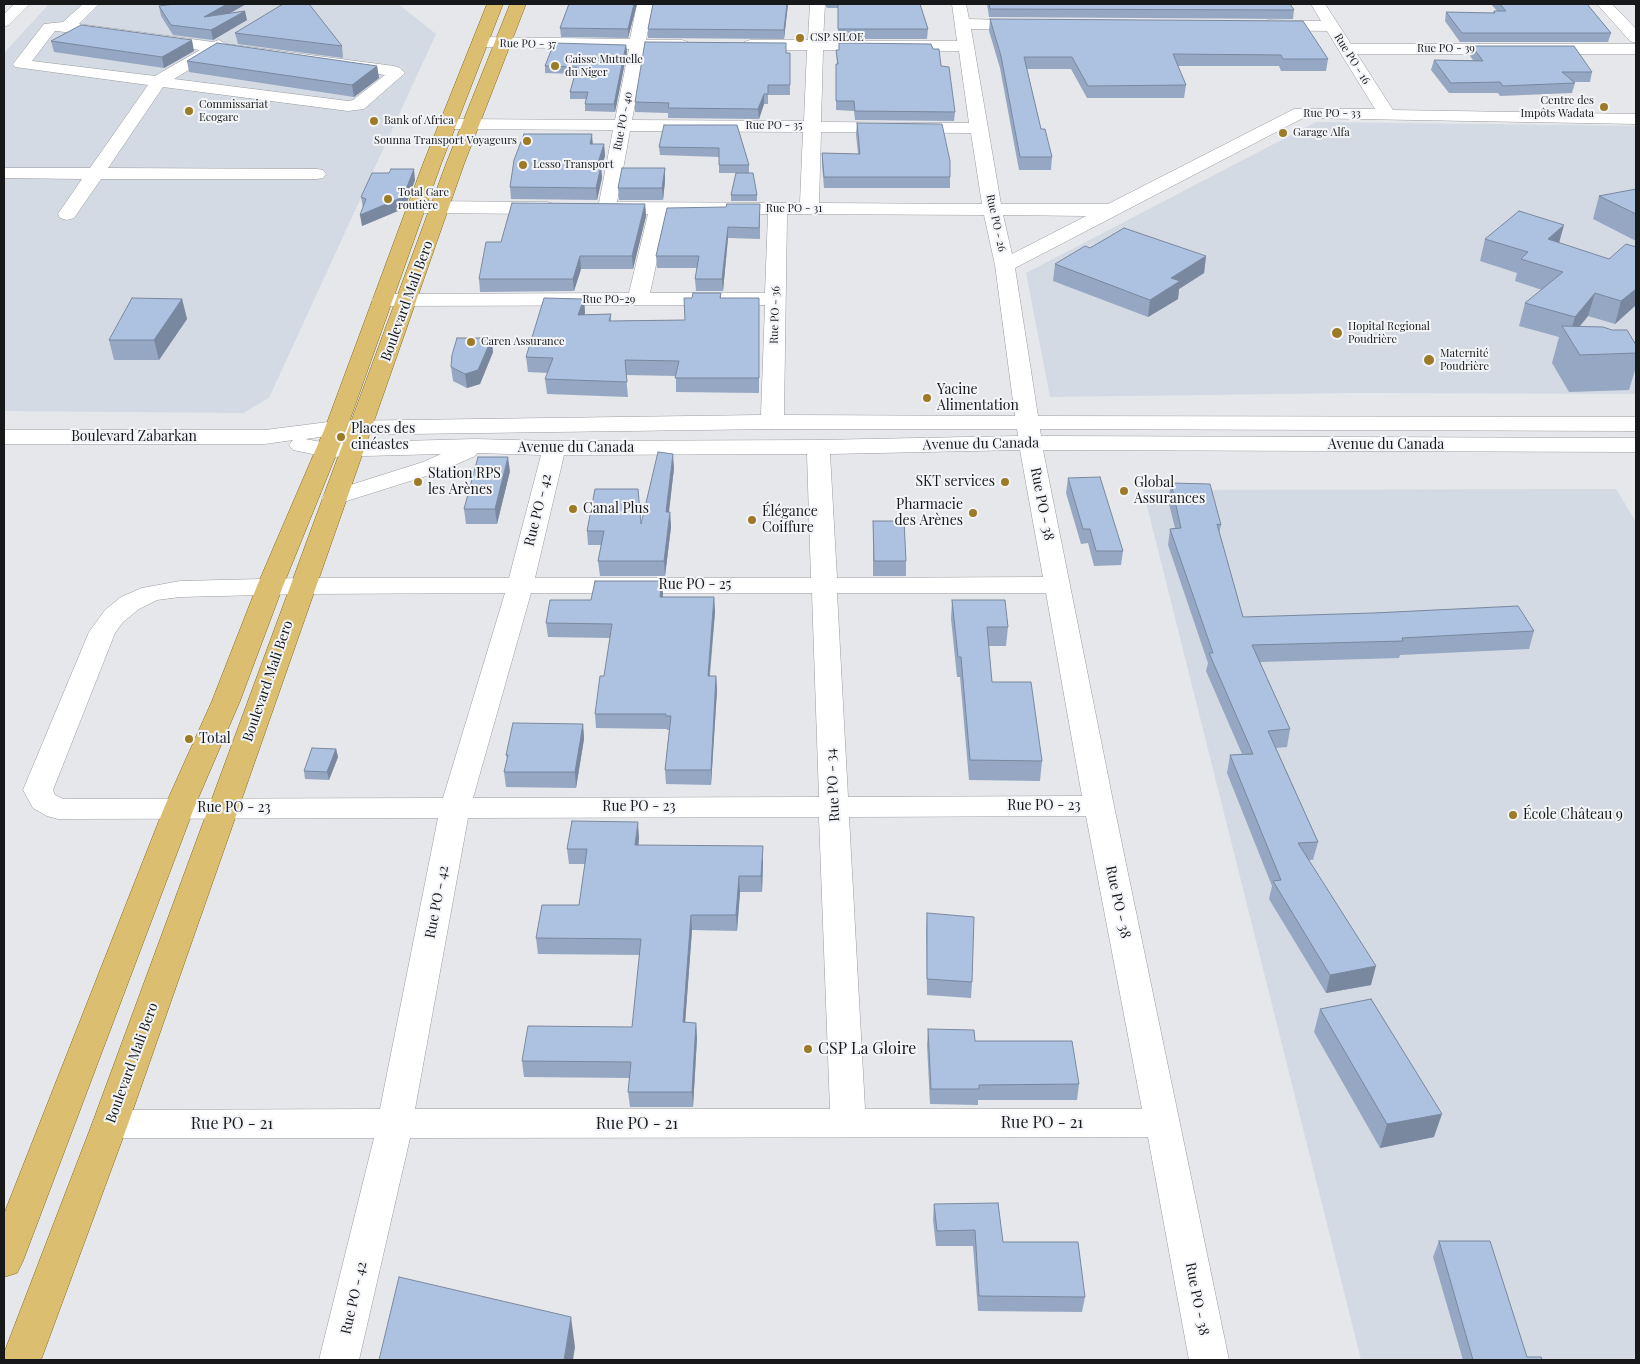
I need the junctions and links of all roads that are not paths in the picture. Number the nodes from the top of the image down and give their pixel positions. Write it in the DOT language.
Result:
graph roads {
  1 [pos="4,4"];
  2 [pos="22,4"];
  3 [pos="91,4"];
  4 [pos="495,4"];
  5 [pos="518,4"];
  6 [pos="645,4"];
  7 [pos="817,4"];
  8 [pos="959,4"];
  9 [pos="1318,4"];
  10 [pos="1604,4"];
  11 [pos="4,22"];
  12 [pos="962,24"];
  13 [pos="1042,24"];
  14 [pos="1252,25"];
  15 [pos="1332,26"];
  16 [pos="67,27"];
  17 [pos="240,33"];
  18 [pos="1636,38"];
  19 [pos="491,43"];
  20 [pos="697,45"];
  21 [pos="737,45"];
  22 [pos="817,45"];
  23 [pos="637,46"];
  24 [pos="966,46"];
  25 [pos="215,47"];
  26 [pos="1346,49"];
  27 [pos="1636,49"];
  28 [pos="160,81"];
  29 [pos="1387,114"];
  30 [pos="1636,119"];
  31 [pos="459,124"];
  32 [pos="623,125"];
  33 [pos="813,126"];
  34 [pos="979,128"];
  35 [pos="4,173"];
  36 [pos="96,173"];
  37 [pos="317,174"];
  38 [pos="428,207"];
  39 [pos="568,208"];
  40 [pos="587,208"];
  41 [pos="607,208"];
  42 [pos="658,208"];
  43 [pos="778,208"];
  44 [pos="809,209"];
  45 [pos="992,209"];
  46 [pos="1111,210"];
  47 [pos="67,214"];
  48 [pos="1005,265"];
  49 [pos="776,299"];
  50 [pos="395,300"];
  51 [pos="638,300"];
  52 [pos="772,422"];
  53 [pos="495,424"];
  54 [pos="1028,433"];
  55 [pos="4,437"];
  56 [pos="1633,438"];
  57 [pos="344,439"];
  58 [pos="475,446"];
  59 [pos="818,447"];
  60 [pos="554,448"];
  61 [pos="334,498"];
  62 [pos="824,585"];
  63 [pos="1057,585"];
  64 [pos="270,586"];
  65 [pos="302,586"];
  66 [pos="520,586"];
  67 [pos="1099,806"];
  68 [pos="834,807"];
  69 [pos="179,808"];
  70 [pos="224,808"];
  71 [pos="455,808"];
  72 [pos="110,1124"];
  73 [pos="395,1124"];
  74 [pos="848,1124"];
  75 [pos="1164,1124"];
  76 [pos="4,1261"];
  77 [pos="21,1360"];
  78 [pos="339,1360"];
  79 [pos="1209,1360"];
  1 -- 2 [label="street"];
  2 -- 11 [label="street"];
  3 -- 16 [label="street"];
  4 -- 19 [label="main road, Boulevard Mali Bero"];
  5 -- 19 [label="main road, Boulevard Mali Bero"];
  6 -- 23 [label="street, Rue PO - 40"];
  7 -- 22 [label="street"];
  8 -- 12 [label="street, Rue PO - 26"];
  9 -- 15 [label="street, Rue PO - 16"];
  10 -- 18 [label="street"];
  12 -- 13 [label="street"];
  12 -- 24 [label="street, Rue PO - 26"];
  14 -- 15 [label="street"];
  15 -- 26 [label="street, Rue PO - 16"];
  16 -- 25 [label="street"];
  16 -- 28 [label="street"];
  17 -- 25 [label="street"];
  19 -- 23 [label="street, Rue PO - 37"];
  19 -- 31 [label="main road, Boulevard Mali Bero"];
  20 -- 23 [label="street, Rue PO - 37"];
  21 -- 22 [label="street"];
  22 -- 24 [label="street"];
  22 -- 33 [label="street"];
  23 -- 32 [label="street, Rue PO - 40"];
  24 -- 34 [label="street, Rue PO - 26"];
  25 -- 28 [label="street"];
  25 -- 28 [label="street"];
  26 -- 27 [label="street, Rue PO - 39"];
  26 -- 29 [label="street, Rue PO - 16"];
  28 -- 36 [label="street"];
  29 -- 30 [label="street, Rue PO - 33"];
  29 -- 46 [label="street, Rue PO - 33"];
  31 -- 32 [label="street, Rue PO - 35"];
  31 -- 38 [label="main road, Boulevard Mali Bero"];
  32 -- 33 [label="street, Rue PO - 35"];
  32 -- 41 [label="street, Rue PO - 40"];
  33 -- 34 [label="street, Rue PO - 35"];
  33 -- 44 [label="street"];
  34 -- 45 [label="street, Rue PO - 26"];
  35 -- 36 [label="street"];
  36 -- 37 [label="street"];
  36 -- 47 [label="street"];
  38 -- 39 [label="street"];
  38 -- 50 [label="main road, Boulevard Mali Bero"];
  40 -- 41 [label="street, Rue PO - 31"];
  41 -- 42 [label="street, Rue PO - 31"];
  42 -- 43 [label="street, Rue PO - 31"];
  42 -- 51 [label="street"];
  43 -- 44 [label="street, Rue PO - 31"];
  43 -- 49 [label="street, Rue PO - 36"];
  44 -- 45 [label="street, Rue PO - 31"];
  45 -- 46 [label="street, Rue PO - 31"];
  45 -- 48 [label="street, Rue PO - 26"];
  46 -- 48 [label="street, Rue PO - 33"];
  48 -- 54 [label="street, Rue PO - 26"];
  49 -- 51 [label="street, Rue PO-29"];
  49 -- 52 [label="street, Rue PO - 36"];
  50 -- 51 [label="street, Rue PO-29"];
  50 -- 57 [label="main road, Boulevard Mali Bero"];
  52 -- 53 [label="street, Avenue du Canada"];
  52 -- 54 [label="street, Avenue du Canada"];
  53 -- 57 [label="street, Avenue du Canada"];
  53 -- 58 [label="street"];
  54 -- 56 [label="street, Avenue du Canada"];
  54 -- 59 [label="street, Avenue du Canada"];
  54 -- 63 [label="street, Rue PO - 38"];
  55 -- 57 [label="street, Boulevard Zabarkan"];
  57 -- 58 [label="street, Avenue du Canada"];
  57 -- 61 [label="main road, Boulevard Mali Bero"];
  57 -- 64 [label="main road, Boulevard Mali Bero"];
  58 -- 60 [label="street, Avenue du Canada"];
  58 -- 61 [label="street"];
  59 -- 60 [label="street, Avenue du Canada"];
  59 -- 62 [label="street, Rue PO - 34"];
  60 -- 66 [label="street, Rue PO - 42"];
  61 -- 65 [label="main road, Boulevard Mali Bero"];
  62 -- 63 [label="street, Rue PO - 25"];
  62 -- 66 [label="street, Rue PO - 25"];
  62 -- 68 [label="street, Rue PO - 34"];
  63 -- 67 [label="street, Rue PO - 38"];
  64 -- 65 [label="street, Rue PO - 25"];
  64 -- 69 [label="main road, Boulevard Mali Bero"];
  64 -- 69 [label="street, Rue PO - 23"];
  65 -- 66 [label="street, Rue PO - 25"];
  65 -- 70 [label="main road, Boulevard Mali Bero"];
  66 -- 71 [label="street, Rue PO - 42"];
  67 -- 68 [label="street, Rue PO - 23"];
  67 -- 75 [label="street, Rue PO - 38"];
  68 -- 71 [label="street, Rue PO - 23"];
  68 -- 74 [label="street, Rue PO - 34"];
  69 -- 70 [label="street, Rue PO - 23"];
  69 -- 76 [label="main road, Boulevard Mali Bero"];
  70 -- 71 [label="street, Rue PO - 23"];
  70 -- 72 [label="main road, Boulevard Mali Bero"];
  71 -- 73 [label="street, Rue PO - 42"];
  72 -- 73 [label="street, Rue PO - 21"];
  72 -- 77 [label="main road, Boulevard Mali Bero"];
  73 -- 74 [label="street, Rue PO - 21"];
  73 -- 78 [label="street, Rue PO - 42"];
  74 -- 75 [label="street, Rue PO - 21"];
  75 -- 79 [label="street, Rue PO - 38"];
}
